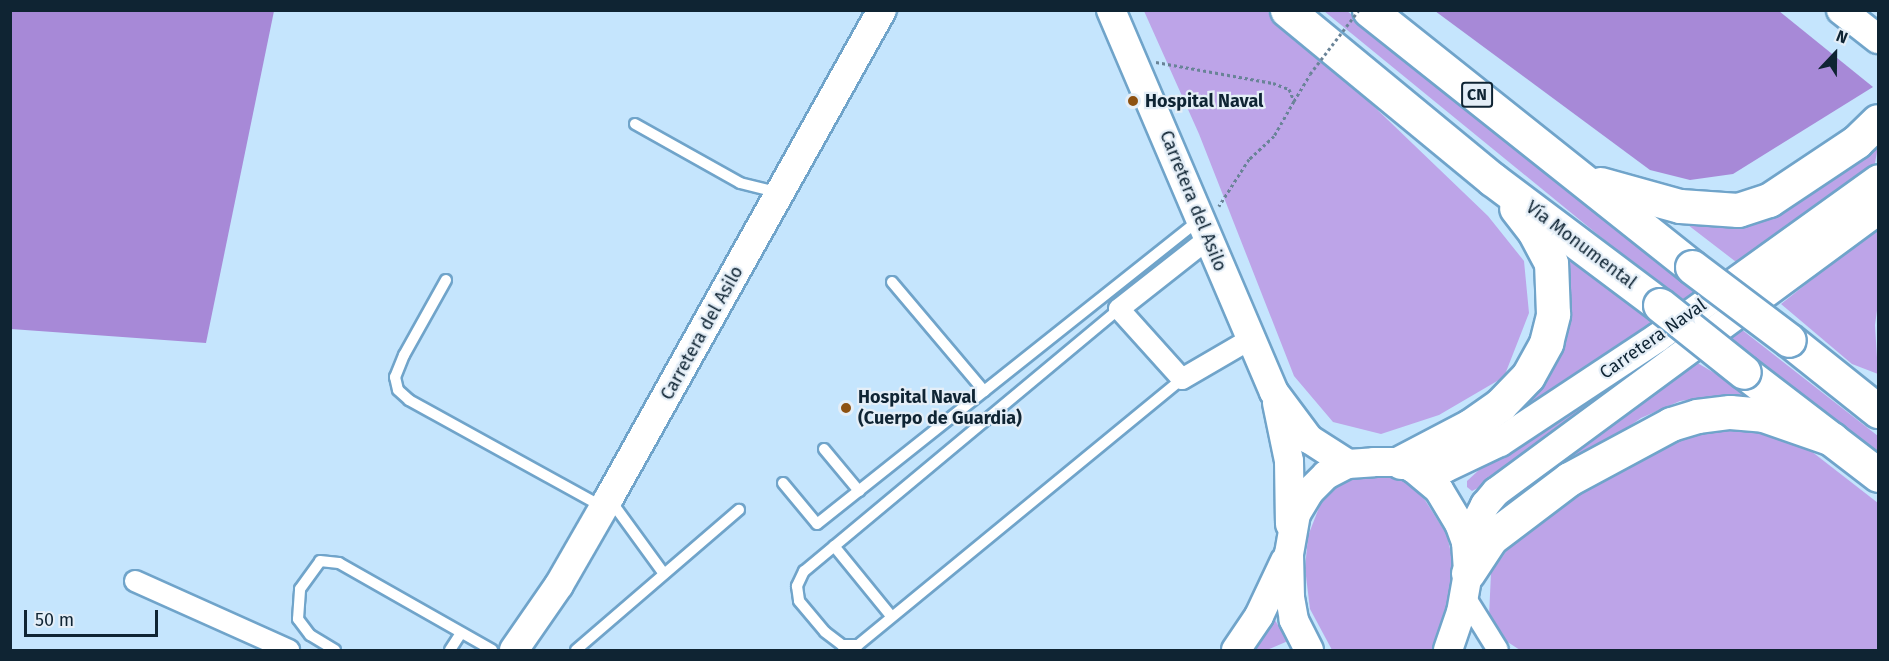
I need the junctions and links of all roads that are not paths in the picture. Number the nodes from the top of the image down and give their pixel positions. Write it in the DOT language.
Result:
graph roads {
  1 [pos="882,10"];
  2 [pos="1112,10"];
  3 [pos="1287,10"];
  4 [pos="1369,10"];
  5 [pos="1841,10"];
  6 [pos="1878,39"];
  7 [pos="1878,121"];
  8 [pos="636,124"];
  9 [pos="1492,179"];
  10 [pos="1584,179"];
  11 [pos="1878,179"];
  12 [pos="781,192"];
  13 [pos="1878,210"];
  14 [pos="1204,230"];
  15 [pos="446,280"];
  16 [pos="892,282"];
  17 [pos="1119,309"];
  18 [pos="1249,340"];
  19 [pos="1182,379"];
  20 [pos="984,391"];
  21 [pos="1274,392"];
  22 [pos="1878,411"];
  23 [pos="1832,439"];
  24 [pos="824,449"];
  25 [pos="1348,464"];
  26 [pos="1407,465"];
  27 [pos="1878,475"];
  28 [pos="783,483"];
  29 [pos="859,491"];
  30 [pos="606,503"];
  31 [pos="739,510"];
  32 [pos="1289,545"];
  33 [pos="834,546"];
  34 [pos="1466,571"];
  35 [pos="664,574"];
  36 [pos="135,581"];
  37 [pos="891,616"];
  38 [pos="461,633"];
  39 [pos="288,651"];
  40 [pos="335,651"];
  41 [pos="450,651"];
  42 [pos="492,651"];
  43 [pos="514,651"];
  44 [pos="576,651"];
  45 [pos="1236,651"];
  46 [pos="1309,651"];
  47 [pos="1448,651"];
  48 [pos="1498,651"];
  1 -- 12 [label="main road, Carretera del Asilo"];
  2 -- 14 [label="main road, Carretera del Asilo"];
  3 -- 9 [label="highway, Vía Monumental"];
  4 -- 10 [label="highway, CN"];
  5 -- 6 [label="main road"];
  7 -- 10 [label="highway"];
  8 -- 12 [label="lane"];
  9 -- 23 [label="highway, Vía Monumental, bridge"];
  9 -- 26 [label="highway"];
  10 -- 22 [label="highway, CN, bridge"];
  11 -- 26 [label="main road, Carretera Naval"];
  12 -- 30 [label="main road, Carretera del Asilo"];
  13 -- 34 [label="main road, Carretera Naval"];
  14 -- 17 [label="street"];
  14 -- 18 [label="main road, Carretera del Asilo"];
  14 -- 20 [label="lane"];
  15 -- 30 [label="lane"];
  16 -- 20 [label="lane"];
  17 -- 19 [label="street"];
  17 -- 33 [label="lane"];
  18 -- 19 [label="street"];
  18 -- 21 [label="main road, Carretera del Asilo"];
  19 -- 37 [label="lane"];
  20 -- 29 [label="lane"];
  21 -- 25 [label="main road, Carretera del Asilo"];
  21 -- 32 [label="main road, Carretera del Asilo"];
  23 -- 27 [label="highway, Vía Monumental"];
  23 -- 34 [label="highway"];
  24 -- 29 [label="lane"];
  25 -- 26 [label="main road, Carretera Naval"];
  25 -- 32 [label="main road"];
  26 -- 34 [label="main road"];
  28 -- 29 [label="lane"];
  30 -- 35 [label="lane"];
  30 -- 43 [label="main road, Carretera del Asilo"];
  31 -- 35 [label="lane"];
  32 -- 45 [label="main road"];
  32 -- 46 [label="main road, Carretera del Asilo"];
  33 -- 37 [label="lane"];
  33 -- 37 [label="lane"];
  34 -- 47 [label="main road, Carretera Naval"];
  34 -- 48 [label="street"];
  35 -- 44 [label="lane"];
  36 -- 39 [label="street"];
  38 -- 40 [label="lane"];
  38 -- 41 [label="lane"];
  38 -- 42 [label="lane"];
}
